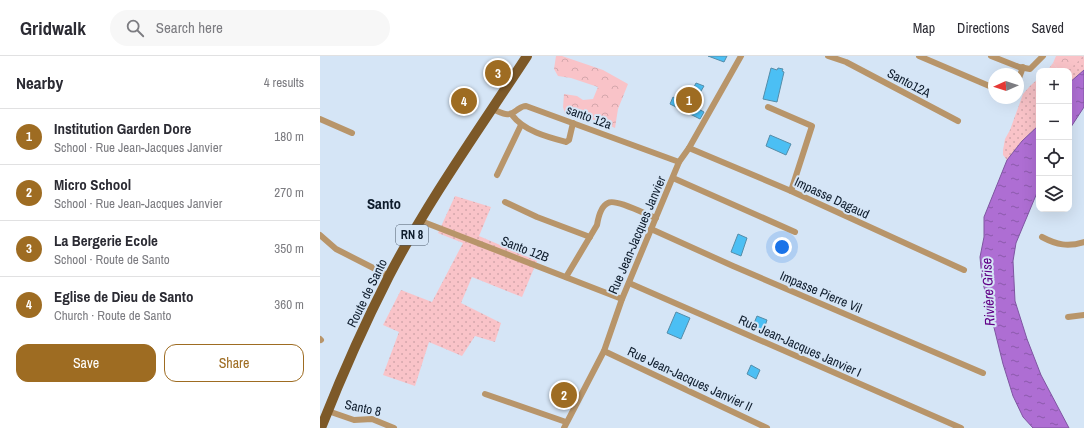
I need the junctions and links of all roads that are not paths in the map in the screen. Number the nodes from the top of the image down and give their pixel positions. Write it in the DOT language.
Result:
graph roads {
  1 [pos="527,56"];
  2 [pos="741,56"];
  3 [pos="828,56"];
  4 [pos="919,56"];
  5 [pos="991,56"];
  6 [pos="1043,56"];
  7 [pos="1023,67"];
  8 [pos="988,85"];
  9 [pos="768,107"];
  10 [pos="492,109"];
  11 [pos="512,115"];
  12 [pos="320,119"];
  13 [pos="958,121"];
  14 [pos="573,123"];
  15 [pos="521,125"];
  16 [pos="352,133"];
  17 [pos="689,148"];
  18 [pos="679,162"];
  19 [pos="497,175"];
  20 [pos="673,178"];
  21 [pos="791,191"];
  22 [pos="505,202"];
  23 [pos="656,218"];
  24 [pos="421,221"];
  25 [pos="651,230"];
  26 [pos="795,232"];
  27 [pos="320,235"];
  28 [pos="590,237"];
  29 [pos="1042,238"];
  30 [pos="1084,242"];
  31 [pos="964,270"];
  32 [pos="389,276"];
  33 [pos="566,276"];
  34 [pos="629,283"];
  35 [pos="622,299"];
  36 [pos="1084,315"];
  37 [pos="1068,317"];
  38 [pos="604,351"];
  39 [pos="984,373"];
  40 [pos="485,394"];
  41 [pos="328,411"];
  42 [pos="565,425"];
  43 [pos="321,428"];
  44 [pos="394,428"];
  45 [pos="767,428"];
  46 [pos="961,428"];
  1 -- 10 [label="main road, Route de Santo / RN 8"];
  2 -- 17 [label="street, Rue Jean-Jacques Janvier"];
  3 -- 13 [label="street, Santo12A"];
  4 -- 8 [label="street"];
  5 -- 7 [label="street"];
  6 -- 7 [label="street"];
  9 -- 21 [label="street"];
  10 -- 11 [label="street"];
  10 -- 24 [label="main road, Route de Santo / RN 8"];
  11 -- 14 [label="street, santo 12a"];
  11 -- 15 [label="street"];
  12 -- 16 [label="street"];
  14 -- 15 [label="street"];
  14 -- 18 [label="street, santo 12a"];
  15 -- 19 [label="street"];
  17 -- 18 [label="street, Rue Jean-Jacques Janvier"];
  17 -- 21 [label="street, Impasse Dagaud"];
  18 -- 20 [label="street, Rue Jean-Jacques Janvier"];
  20 -- 23 [label="street, Rue Jean-Jacques Janvier"];
  20 -- 26 [label="street"];
  21 -- 31 [label="street, Impasse Dagaud"];
  22 -- 28 [label="street"];
  23 -- 25 [label="street, Rue Jean-Jacques Janvier"];
  23 -- 28 [label="street"];
  24 -- 32 [label="main road, Route de Santo / RN 8"];
  24 -- 33 [label="street, Santo 12B"];
  25 -- 34 [label="street, Rue Jean-Jacques Janvier"];
  25 -- 39 [label="street, Impasse Pierre Vil"];
  27 -- 32 [label="street"];
  28 -- 33 [label="street"];
  29 -- 30 [label="street"];
  32 -- 41 [label="main road, Route de Santo / RN 8"];
  33 -- 35 [label="street, Santo 12B"];
  34 -- 35 [label="street, Rue Jean-Jacques Janvier"];
  34 -- 46 [label="street, Rue Jean-Jacques Janvier I"];
  35 -- 38 [label="street, Rue Jean-Jacques Janvier"];
  36 -- 37 [label="street"];
  38 -- 42 [label="street, Rue Jean-Jacques Janvier"];
  38 -- 45 [label="street, Rue Jean-Jacques Janvier II"];
  40 -- 42 [label="street"];
  41 -- 43 [label="main road, Route de Santo / RN 8"];
  41 -- 44 [label="street, Santo 8"];
}
